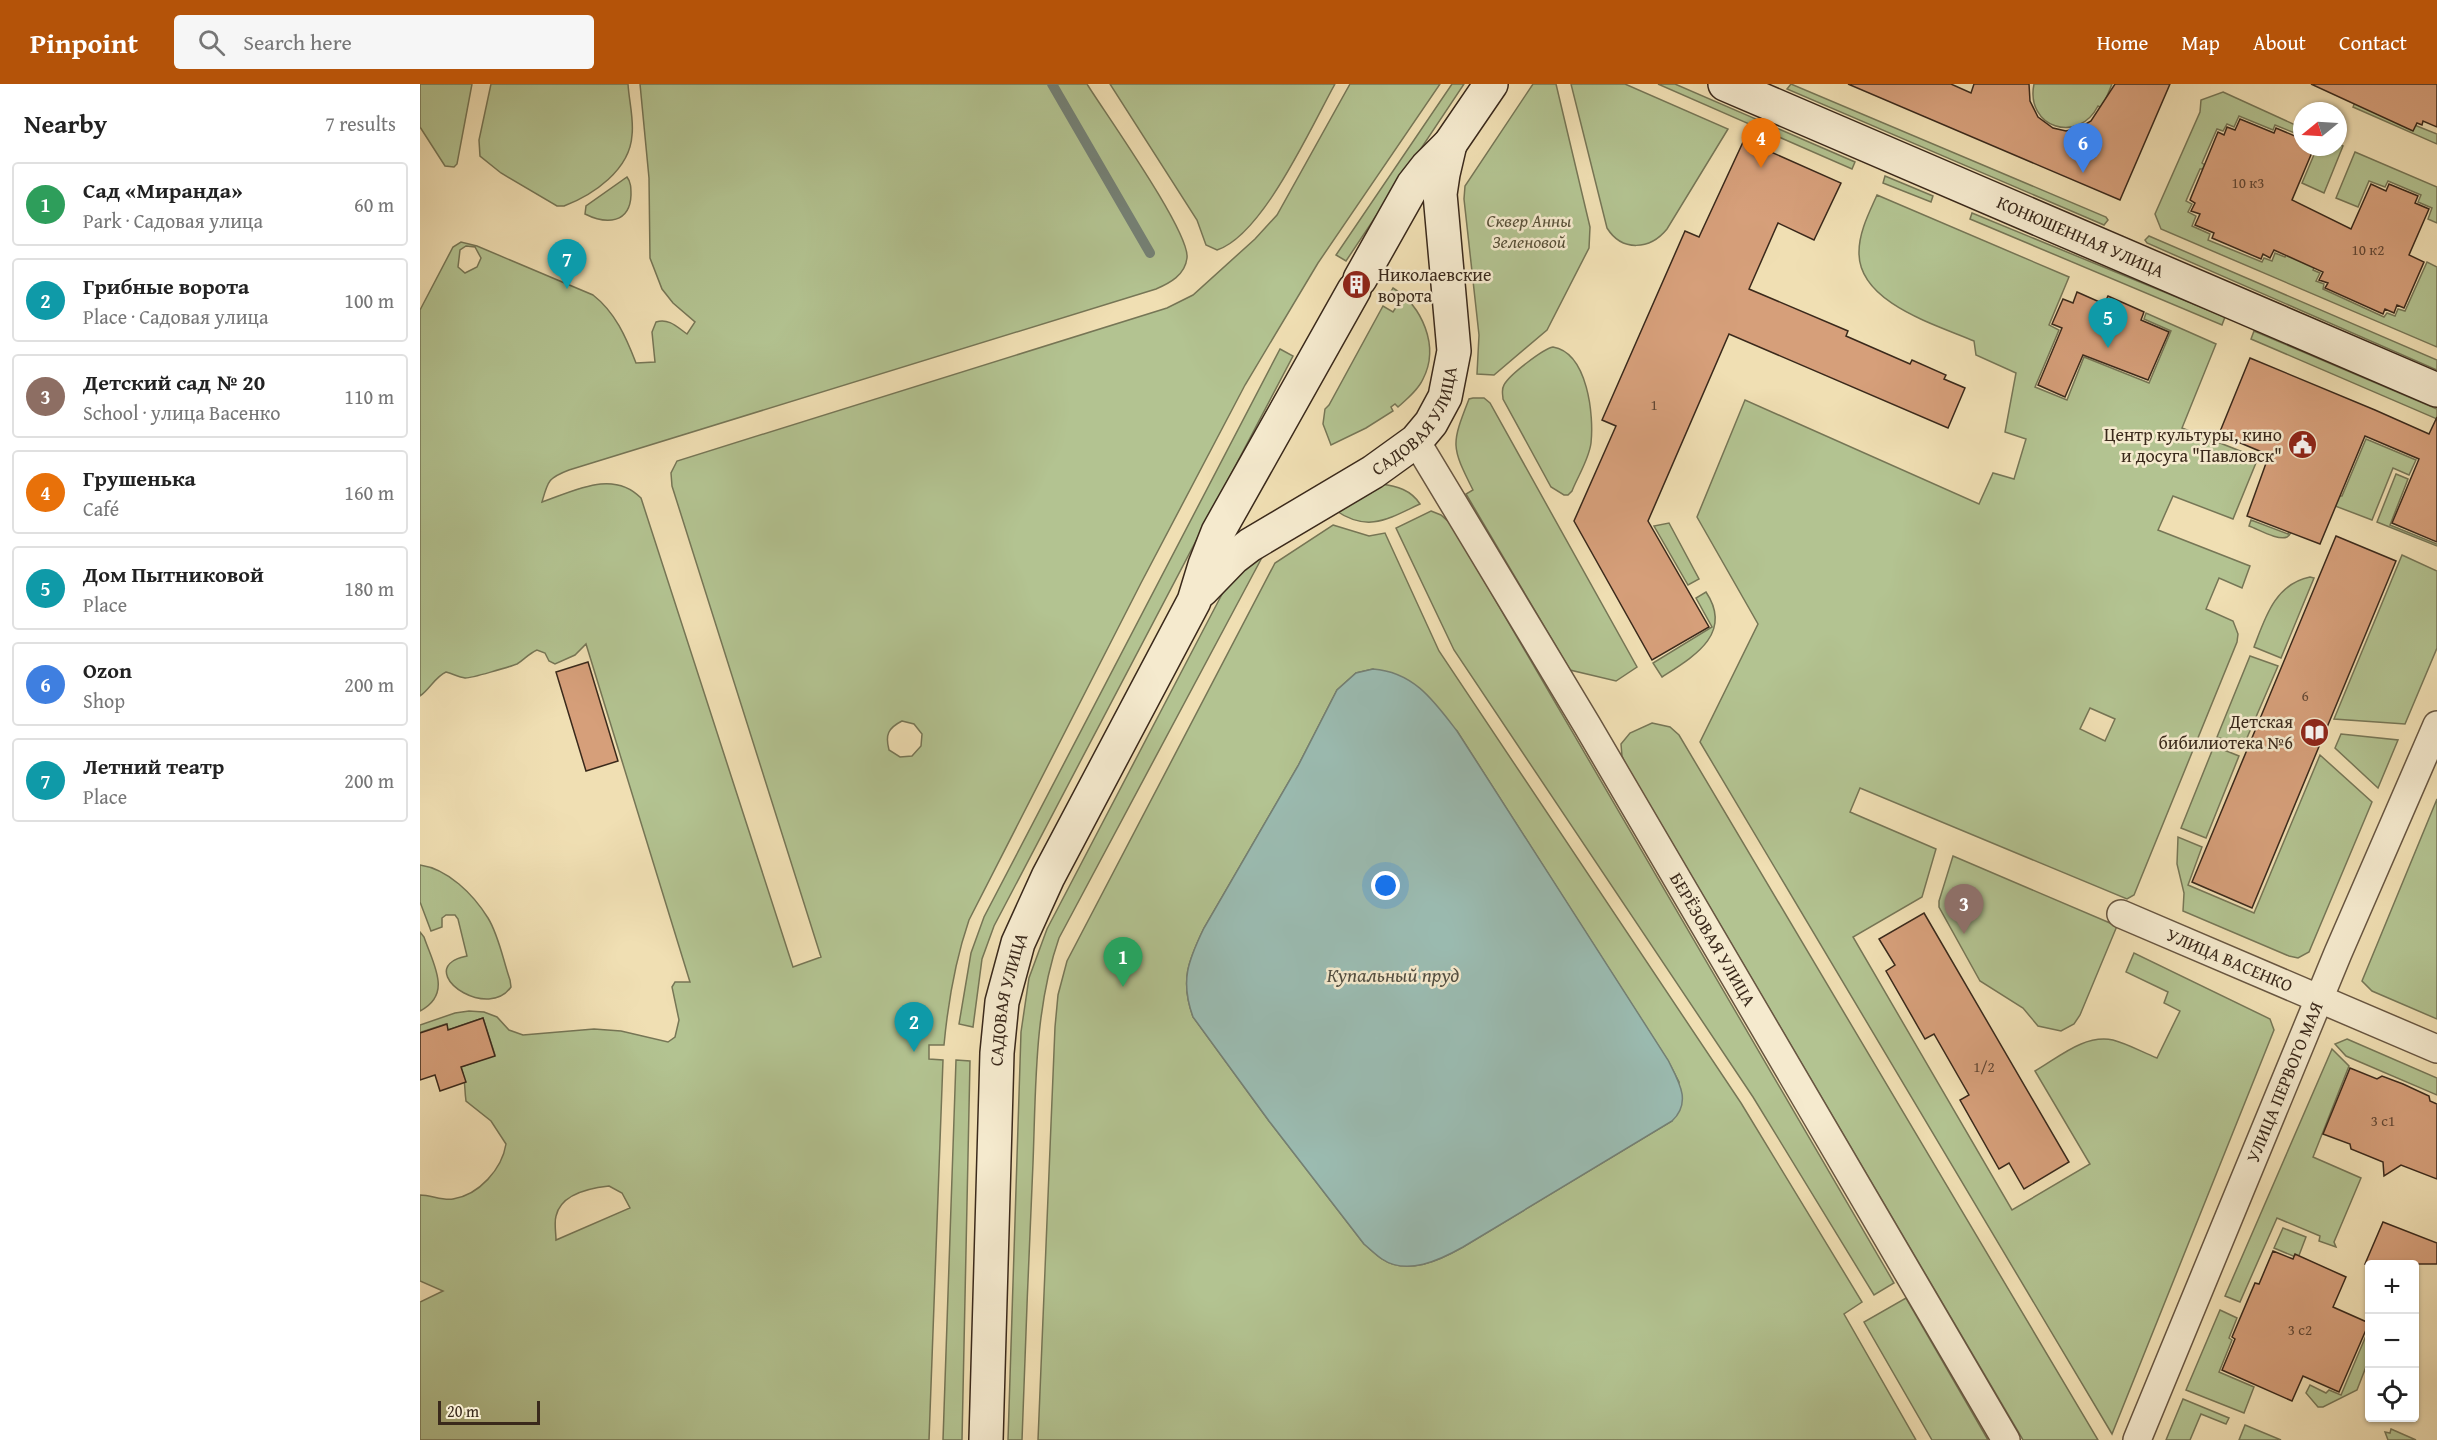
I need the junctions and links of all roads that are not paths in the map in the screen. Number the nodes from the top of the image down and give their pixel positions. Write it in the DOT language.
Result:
graph roads {
  1 [pos="1491,84"];
  2 [pos="1725,84"];
  3 [pos="1450,144"];
  4 [pos="2437,390"];
  5 [pos="1416,441"];
  6 [pos="1194,601"];
  7 [pos="2437,725"];
  8 [pos="2121,914"];
  9 [pos="2320,999"];
  10 [pos="2437,1049"];
  11 [pos="986,1440"];
  12 [pos="2006,1440"];
  13 [pos="2138,1440"];
  1 -- 3 [label="main road, САДОВАЯ УЛИЦА"];
  2 -- 4 [label="main road, КОНЮШЕННАЯ УЛИЦА"];
  3 -- 5 [label="main road, САДОВАЯ УЛИЦА"];
  3 -- 6 [label="main road, САДОВАЯ УЛИЦА"];
  5 -- 6 [label="main road, САДОВАЯ УЛИЦА"];
  5 -- 12 [label="street, БЕРЁЗОВАЯ УЛИЦА"];
  6 -- 11 [label="main road, САДОВАЯ УЛИЦА"];
  7 -- 9 [label="street, УЛИЦА ПЕРВОГО МАЯ"];
  8 -- 9 [label="street, УЛИЦА ВАСЕНКО"];
  9 -- 10 [label="street, УЛИЦА ВАСЕНКО"];
  9 -- 13 [label="street, УЛИЦА ПЕРВОГО МАЯ"];
}
